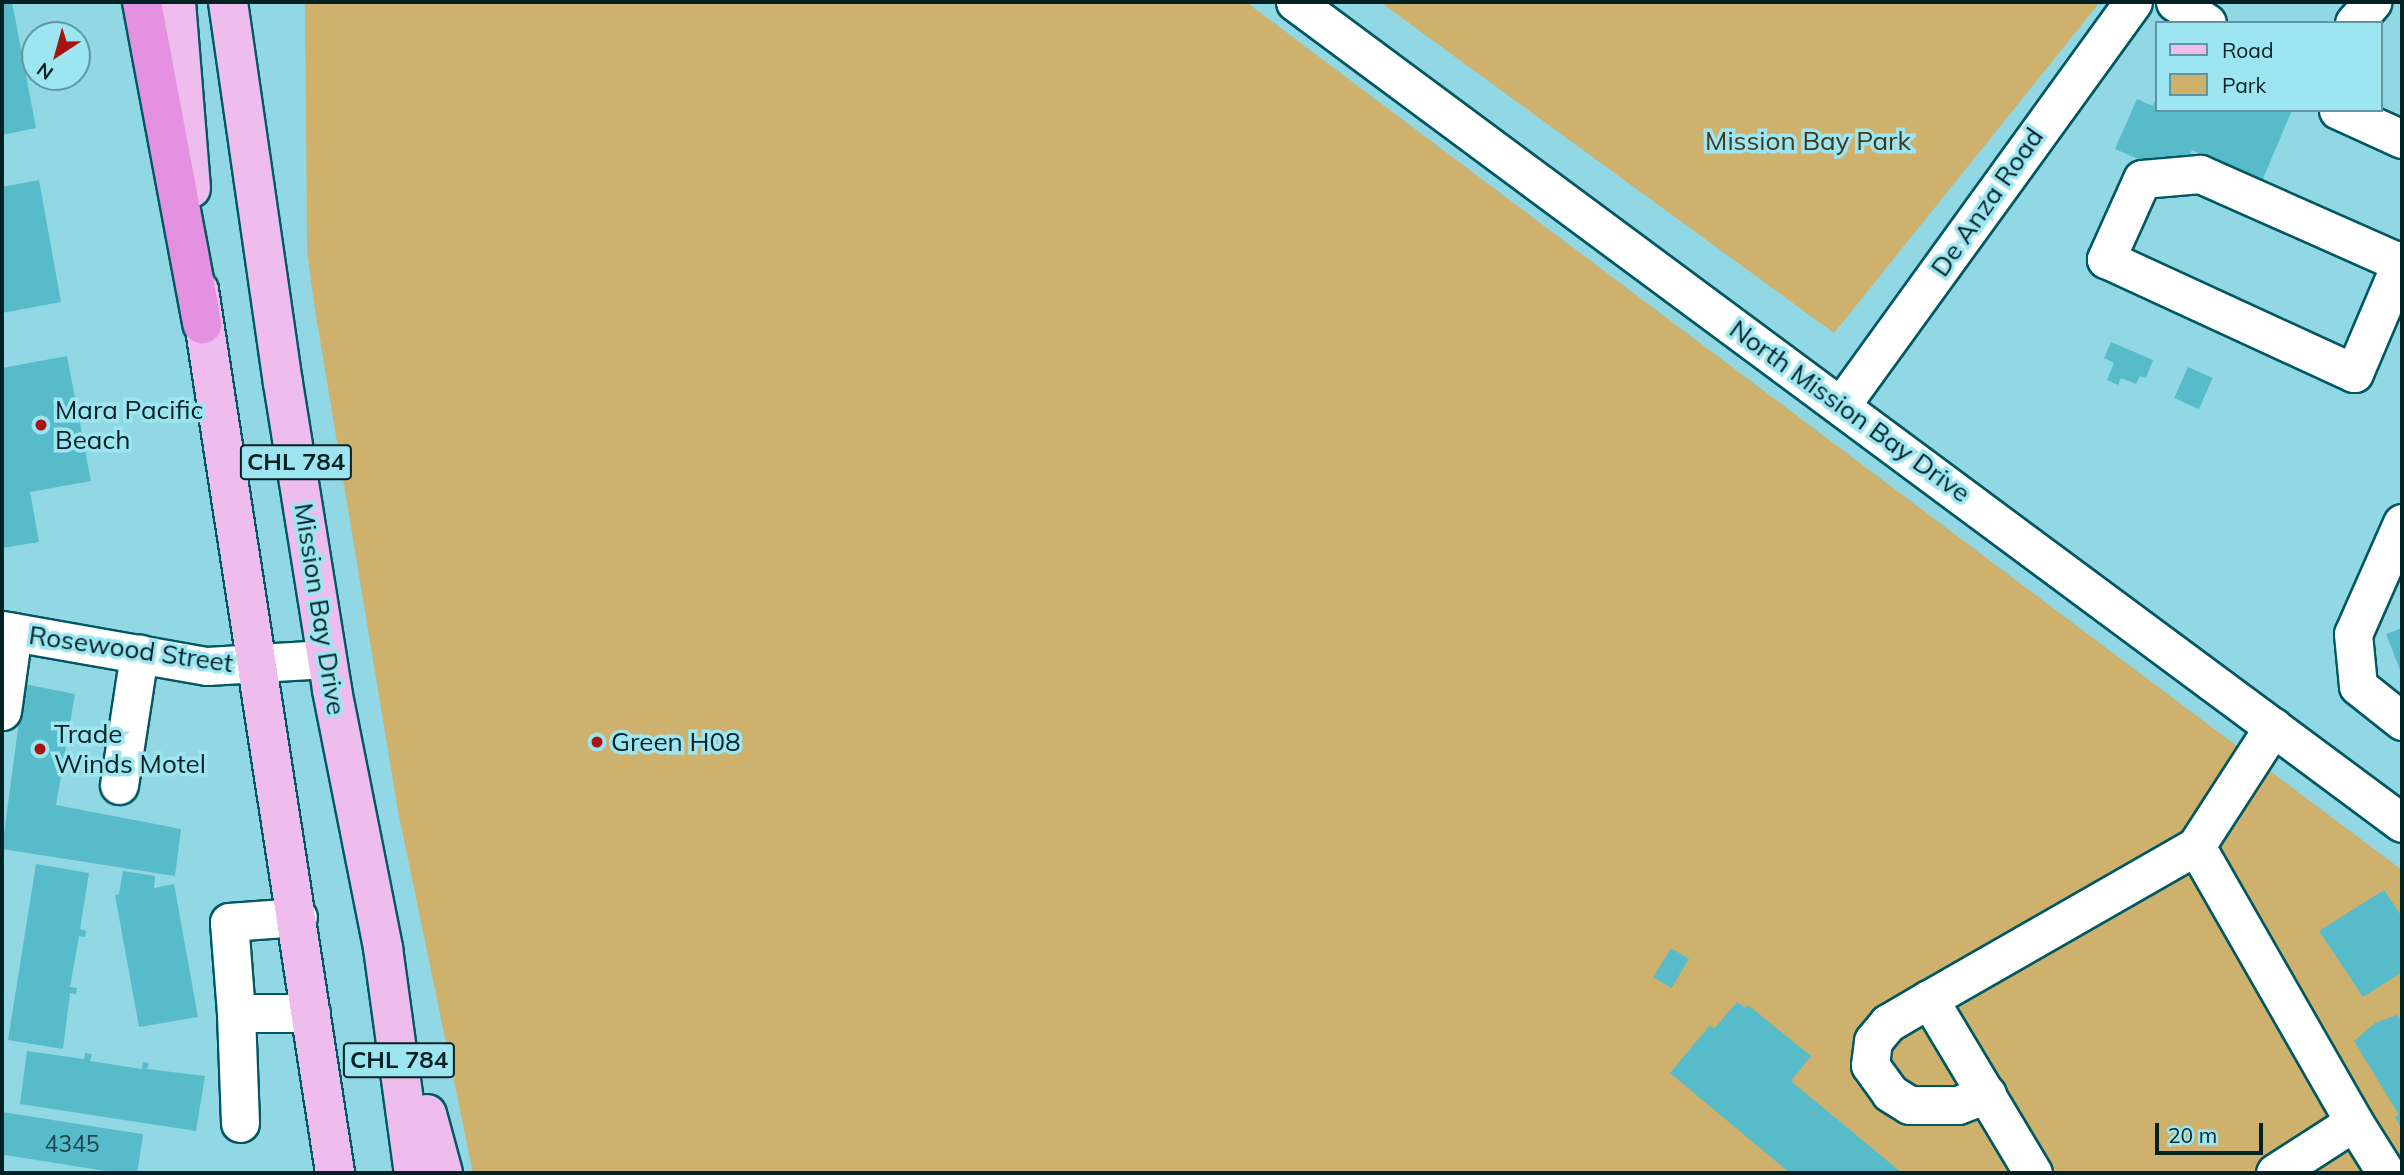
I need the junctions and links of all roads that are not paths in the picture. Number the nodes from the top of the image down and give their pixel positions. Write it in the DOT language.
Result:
graph roads {
  1 [pos="142,2"];
  2 [pos="176,2"];
  3 [pos="228,2"];
  4 [pos="1295,2"];
  5 [pos="2133,2"];
  6 [pos="2175,2"];
  7 [pos="2372,2"];
  8 [pos="2204,21"];
  9 [pos="2356,21"];
  10 [pos="2342,112"];
  11 [pos="2402,139"];
  12 [pos="2402,262"];
  13 [pos="202,324"];
  14 [pos="1842,404"];
  15 [pos="2402,523"];
  16 [pos="8,631"];
  17 [pos="139,654"];
  18 [pos="327,659"];
  19 [pos="260,666"];
  20 [pos="2,710"];
  21 [pos="2402,721"];
  22 [pos="2273,727"];
  23 [pos="119,785"];
  24 [pos="2402,823"];
  25 [pos="2196,846"];
  26 [pos="298,916"];
  27 [pos="383,948"];
  28 [pos="1929,999"];
  29 [pos="236,1013"];
  30 [pos="312,1013"];
  31 [pos="1987,1094"];
  32 [pos="2354,1122"];
  33 [pos="240,1123"];
  34 [pos="335,1173"];
  35 [pos="414,1173"];
  36 [pos="443,1173"];
  37 [pos="2033,1173"];
  38 [pos="2275,1173"];
  39 [pos="2386,1173"];
  1 -- 13 [label="highway"];
  2 -- 13 [label="main road, CHL 784"];
  3 -- 18 [label="main road, Mission Bay Drive / CHL 784"];
  4 -- 14 [label="street, North Mission Bay Drive"];
  5 -- 14 [label="street, De Anza Road"];
  6 -- 8 [label="street"];
  7 -- 9 [label="street"];
  10 -- 11 [label="street"];
  12 -- 12 [label="street"];
  13 -- 19 [label="main road, CHL 784"];
  14 -- 22 [label="street, North Mission Bay Drive"];
  15 -- 21 [label="street"];
  16 -- 17 [label="street, Rosewood Street"];
  16 -- 20 [label="street"];
  17 -- 19 [label="street, Rosewood Street"];
  17 -- 23 [label="street"];
  18 -- 19 [label="street, Rosewood Street"];
  18 -- 27 [label="main road, Mission Bay Drive / CHL 784"];
  19 -- 26 [label="main road, CHL 784"];
  22 -- 24 [label="street, North Mission Bay Drive"];
  22 -- 25 [label="street"];
  25 -- 28 [label="street"];
  25 -- 32 [label="street"];
  26 -- 29 [label="street"];
  26 -- 30 [label="main road, CHL 784"];
  27 -- 35 [label="main road, Mission Bay Drive / CHL 784"];
  27 -- 36 [label="main road"];
  28 -- 31 [label="street"];
  28 -- 31 [label="street"];
  29 -- 30 [label="street"];
  29 -- 33 [label="street"];
  30 -- 34 [label="main road, CHL 784"];
  31 -- 37 [label="street"];
  32 -- 38 [label="street"];
  32 -- 39 [label="street"];
}
